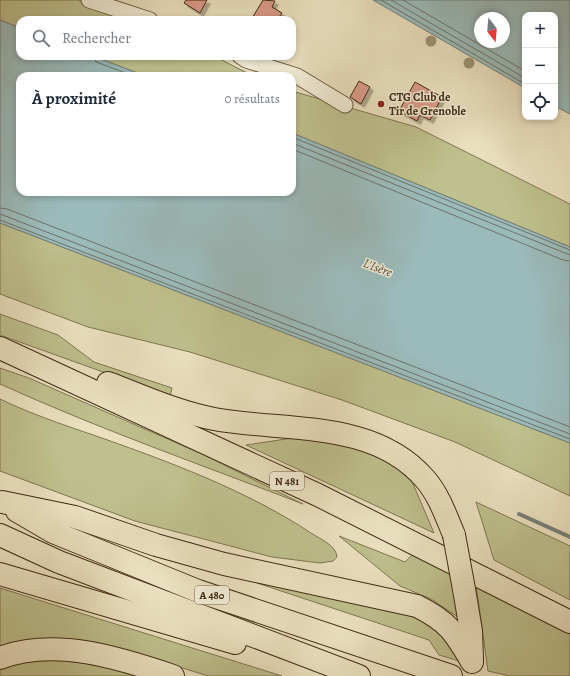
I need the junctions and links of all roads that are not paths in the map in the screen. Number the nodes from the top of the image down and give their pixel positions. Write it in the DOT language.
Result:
graph roads {
  1 [pos="89,0"];
  2 [pos="138,16"];
  3 [pos="246,60"];
  4 [pos="284,72"];
  5 [pos="296,76"];
  6 [pos="345,105"];
  7 [pos="0,348"];
  8 [pos="1,502"];
  9 [pos="0,535"];
  10 [pos="0,574"];
  11 [pos="570,622"];
  12 [pos="0,658"];
  13 [pos="474,669"];
  14 [pos="172,676"];
  15 [pos="349,676"];
  16 [pos="359,676"];
  17 [pos="451,676"];
  1 -- 2 [label="lane"];
  3 -- 4 [label="lane"];
  5 -- 6 [label="lane"];
  7 -- 11 [label="highway, N 481"];
  7 -- 13 [label="highway, bridge"];
  8 -- 13 [label="highway"];
  8 -- 17 [label="highway, A 480"];
  9 -- 16 [label="highway, A 480"];
  10 -- 15 [label="highway"];
  12 -- 14 [label="highway"];
}
